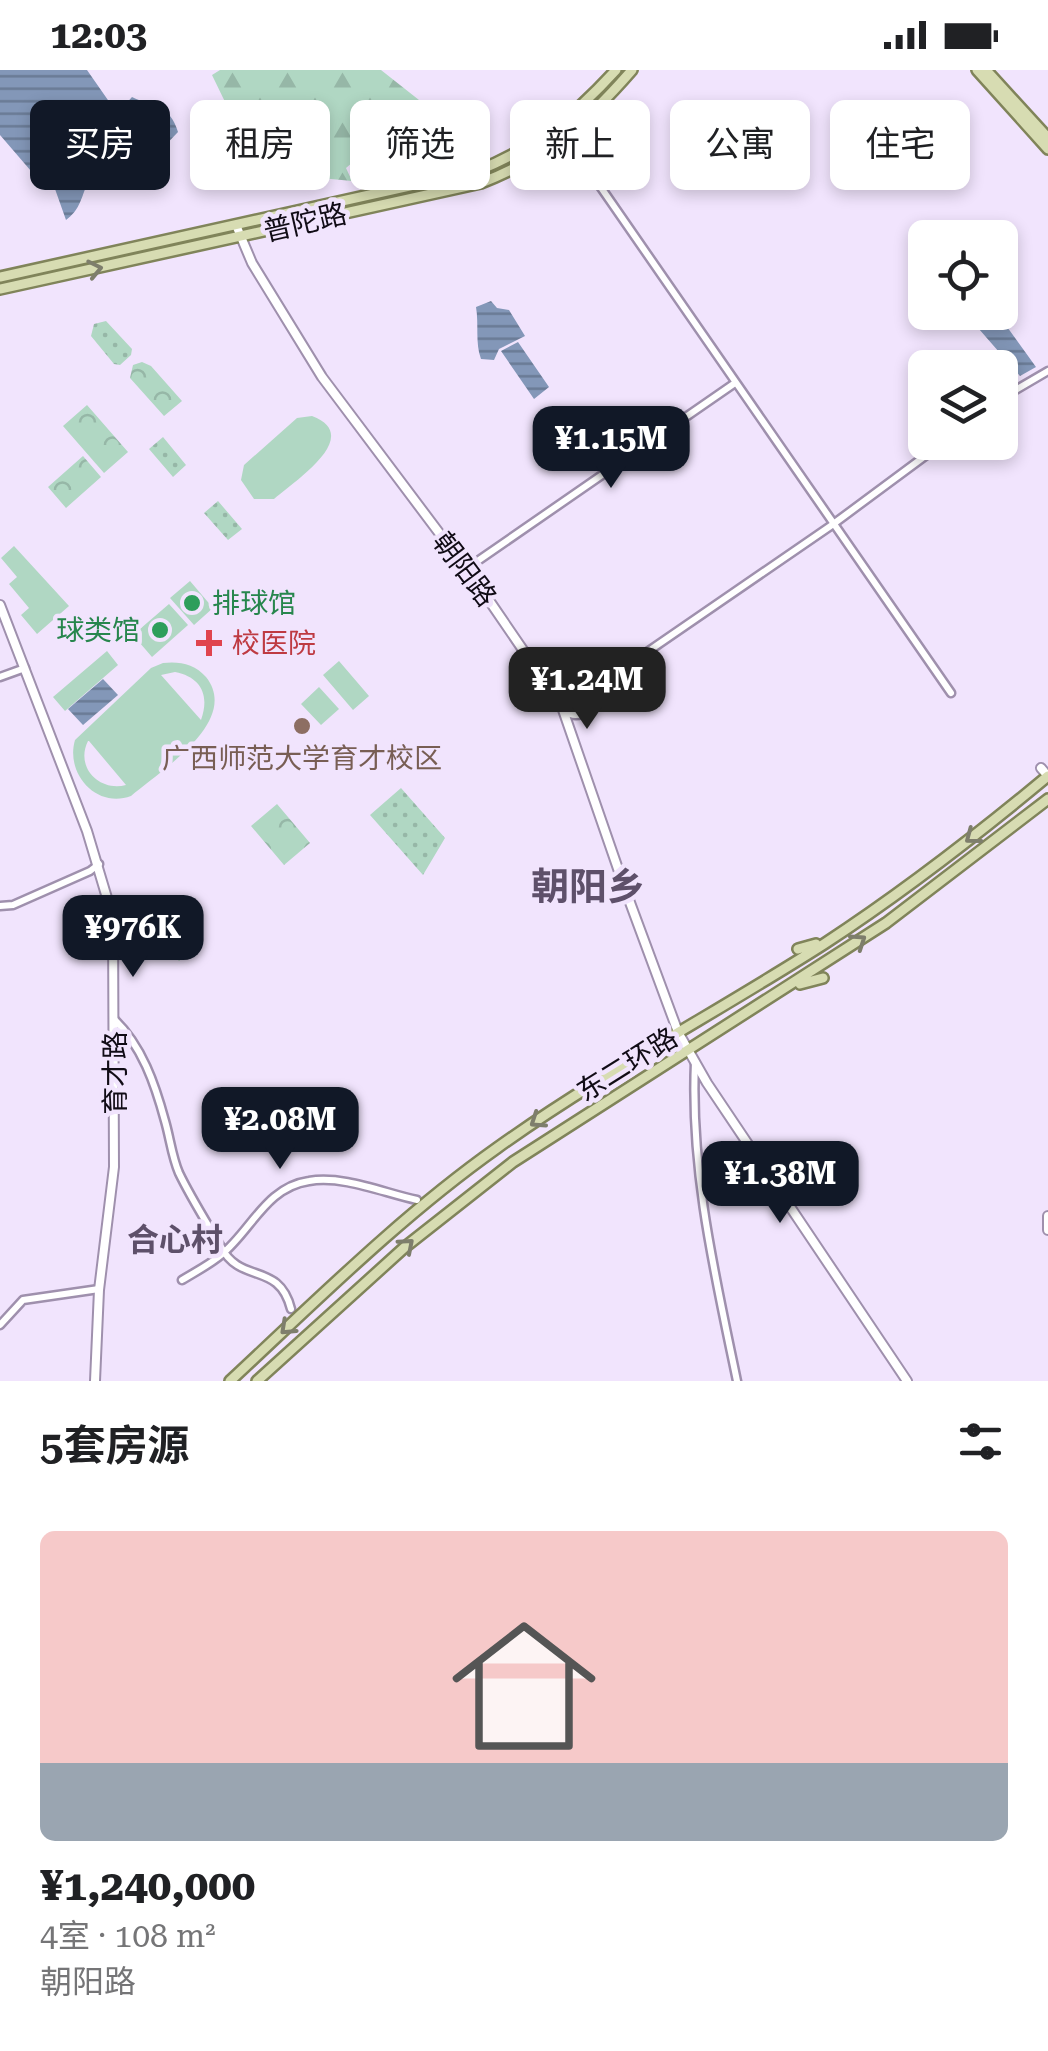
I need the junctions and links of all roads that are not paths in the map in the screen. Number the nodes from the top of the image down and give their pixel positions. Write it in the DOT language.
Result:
graph roads {
  1 [pos="616,70"];
  2 [pos="632,70"];
  3 [pos="977,70"];
  4 [pos="986,70"];
  5 [pos="606,100"];
  6 [pos="1048,138"];
  7 [pos="1048,149"];
  8 [pos="510,171"];
  9 [pos="602,190"];
  10 [pos="236,225"];
  11 [pos="239,238"];
  12 [pos="0,277"];
  13 [pos="0,290"];
  14 [pos="1048,371"];
  15 [pos="734,382"];
  16 [pos="1018,389"];
  17 [pos="920,460"];
  18 [pos="832,525"];
  19 [pos="466,570"];
  20 [pos="0,604"];
  21 [pos="25,668"];
  22 [pos="0,677"];
  23 [pos="589,692"];
  24 [pos="951,692"];
  25 [pos="562,707"];
  26 [pos="1046,774"];
  27 [pos="1048,799"];
  28 [pos="98,864"];
  29 [pos="0,905"];
  30 [pos="828,941"];
  31 [pos="798,949"];
  32 [pos="823,978"];
  33 [pos="788,988"];
  34 [pos="114,1018"];
  35 [pos="678,1032"];
  36 [pos="689,1051"];
  37 [pos="694,1062"];
  38 [pos="417,1200"];
  39 [pos="1048,1216"];
  40 [pos="1048,1230"];
  41 [pos="224,1253"];
  42 [pos="182,1280"];
  43 [pos="99,1289"];
  44 [pos="291,1308"];
  45 [pos="0,1325"];
  46 [pos="94,1381"];
  47 [pos="230,1381"];
  48 [pos="257,1381"];
  49 [pos="738,1381"];
  50 [pos="907,1381"];
  1 -- 10 [label="main road, 普陀路"];
  2 -- 5 [label="main road, 普陀路"];
  3 -- 7 [label="main road"];
  4 -- 6 [label="main road"];
  8 -- 11 [label="main road, 普陀路"];
  9 -- 15 [label="street"];
  10 -- 11 [label="street, 朝阳路"];
  10 -- 12 [label="main road, 普陀路"];
  13 -- 11 [label="main road, 普陀路, one-way"];
  11 -- 19 [label="street, 朝阳路"];
  14 -- 16 [label="street"];
  15 -- 18 [label="street"];
  15 -- 19 [label="street"];
  17 -- 18 [label="street"];
  18 -- 23 [label="street"];
  18 -- 24 [label="street"];
  19 -- 25 [label="street, 朝阳路"];
  20 -- 21 [label="street, 育才路"];
  21 -- 22 [label="street"];
  21 -- 28 [label="street, 育才路"];
  23 -- 25 [label="street"];
  23 -- 25 [label="street"];
  25 -- 35 [label="street, 朝阳路"];
  26 -- 30 [label="main road, 东二环路, one-way"];
  33 -- 27 [label="main road, 东二环路, one-way"];
  28 -- 29 [label="street"];
  28 -- 34 [label="street, 育才路"];
  30 -- 31 [label="main road"];
  30 -- 35 [label="main road, 东二环路"];
  32 -- 33 [label="main road"];
  33 -- 36 [label="main road, 东二环路"];
  34 -- 41 [label="street"];
  34 -- 43 [label="street, 育才路"];
  35 -- 36 [label="street, 朝阳路"];
  35 -- 47 [label="main road, 东二环路, one-way"];
  36 -- 37 [label="street, 朝阳路"];
  48 -- 36 [label="main road, 东二环路, one-way"];
  37 -- 49 [label="street"];
  37 -- 50 [label="street, 朝阳路"];
  38 -- 41 [label="street"];
  39 -- 40 [label="street"];
  41 -- 42 [label="street"];
  41 -- 44 [label="street"];
  43 -- 45 [label="street"];
  43 -- 46 [label="street, 育才路"];
}
